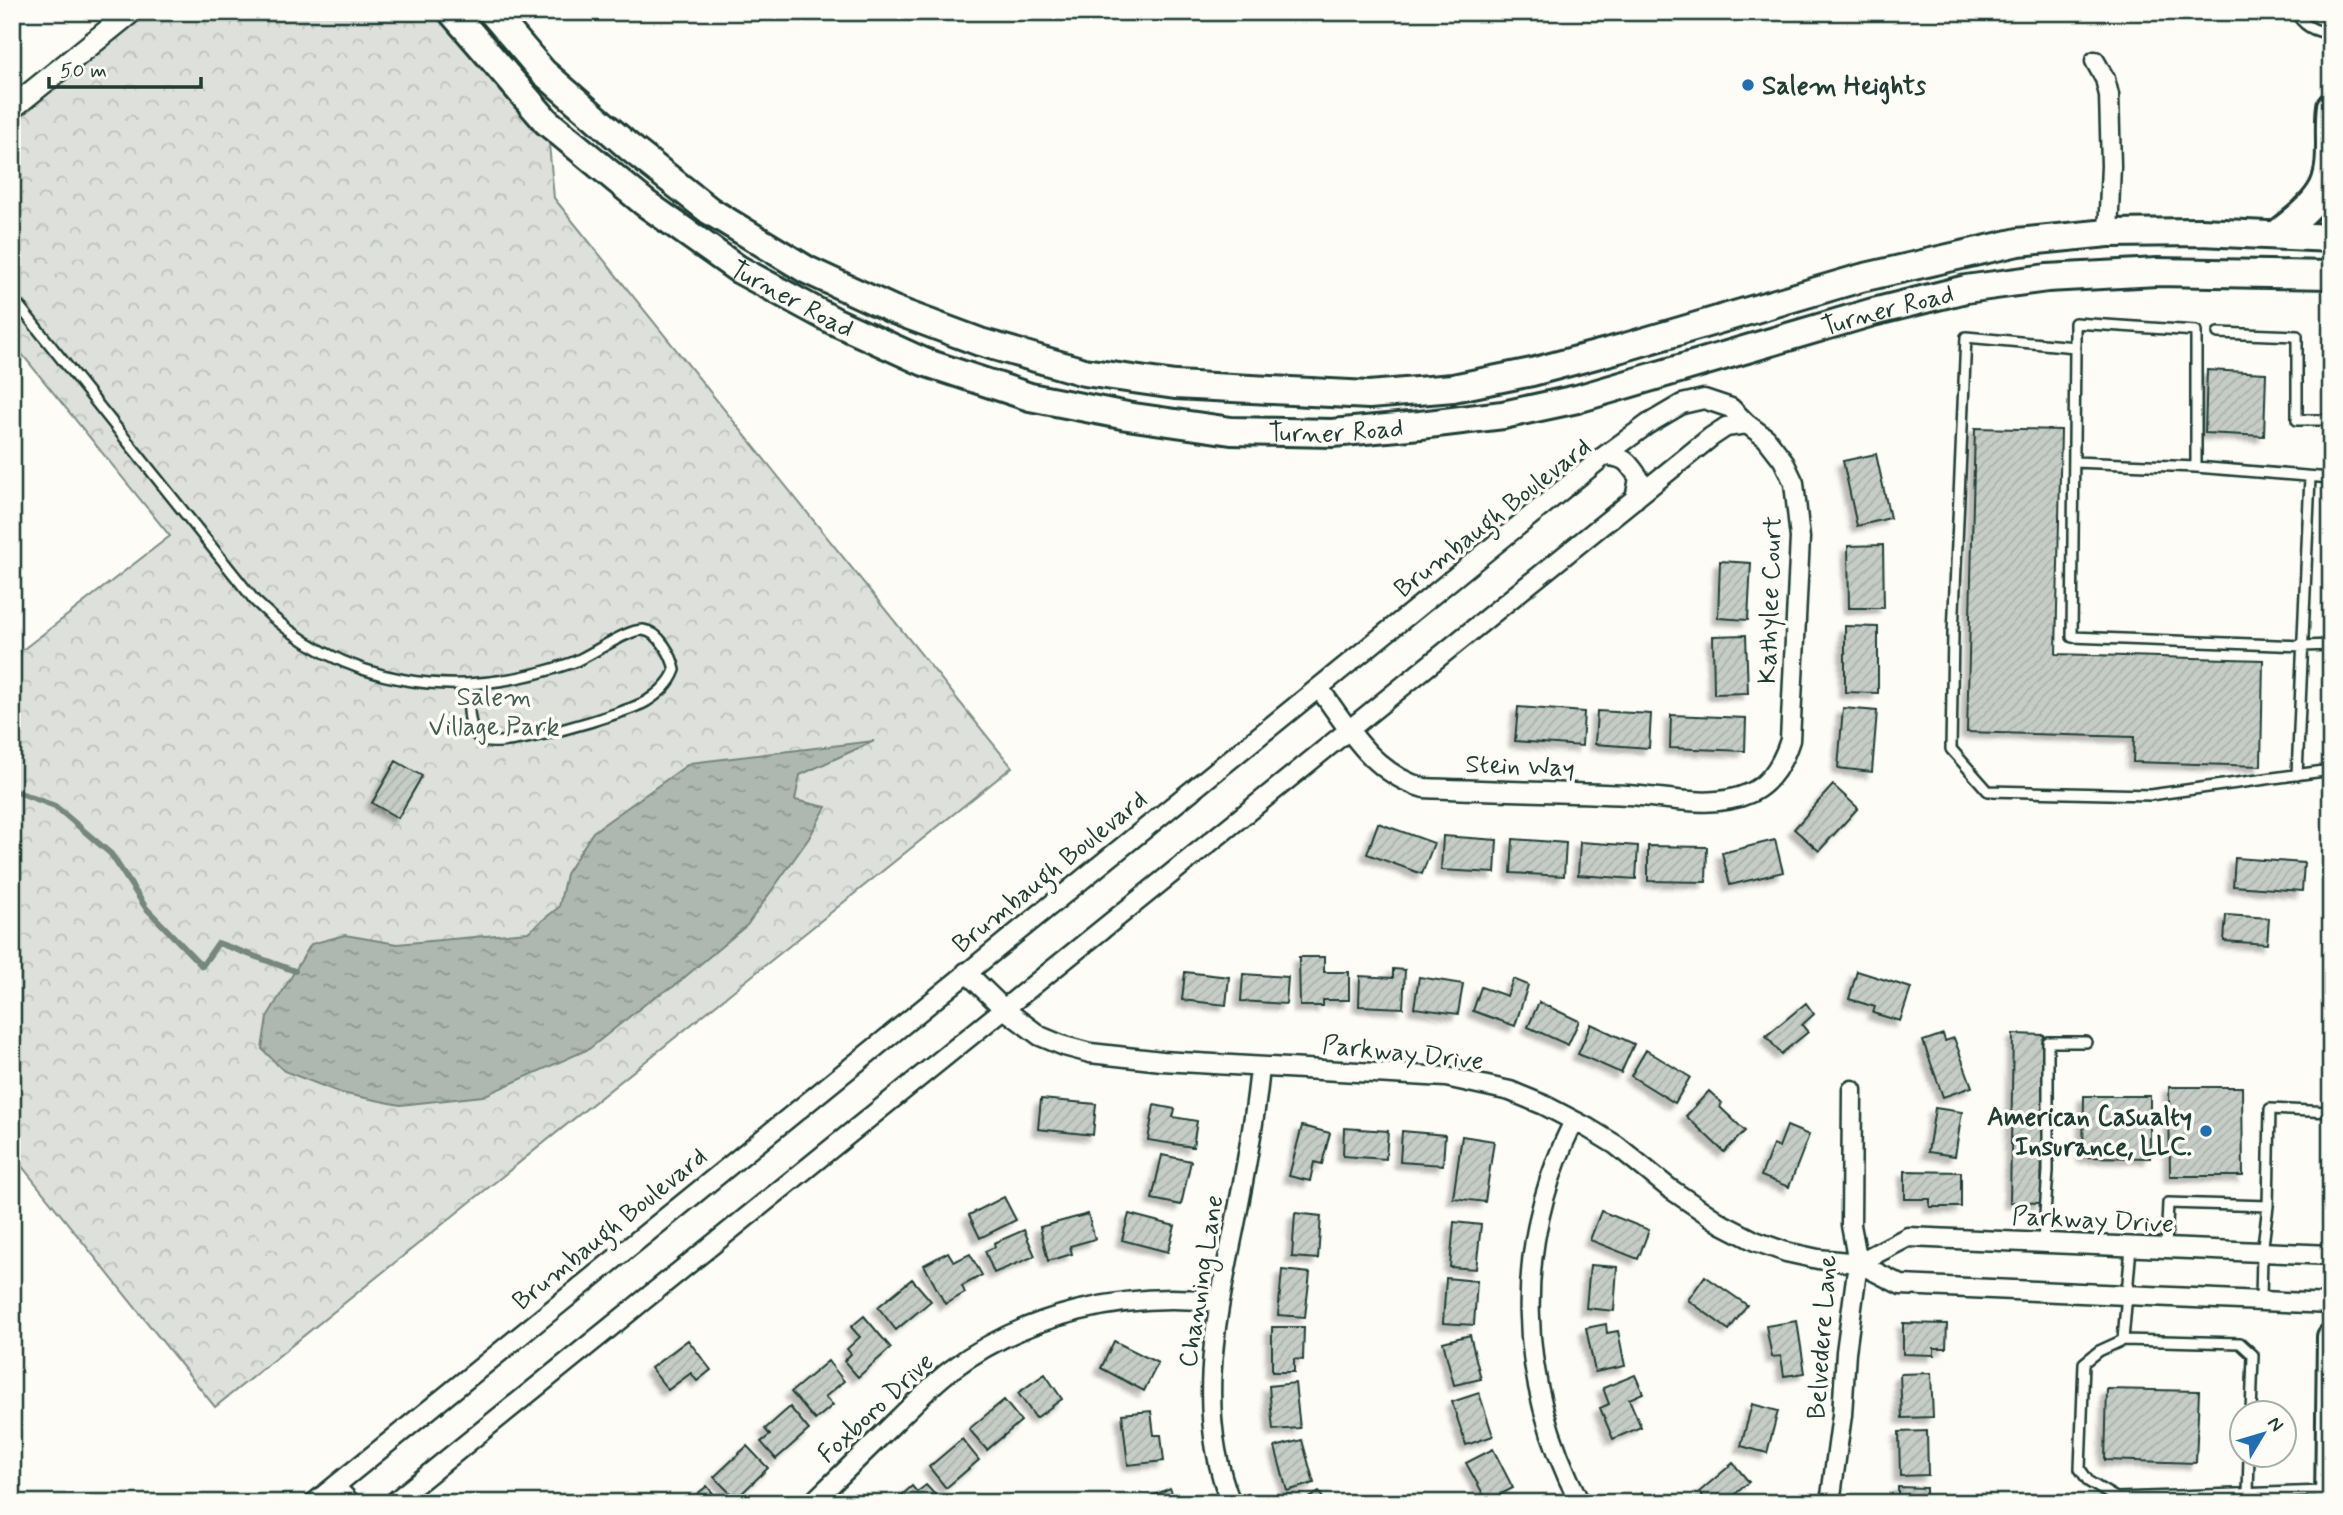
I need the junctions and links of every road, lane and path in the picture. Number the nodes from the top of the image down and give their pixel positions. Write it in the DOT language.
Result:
graph roads {
  1 [pos="131,12"];
  2 [pos="452,12"];
  3 [pos="492,12"];
  4 [pos="2295,12"];
  5 [pos="2331,33"];
  6 [pos="2095,61"];
  7 [pos="2331,106"];
  8 [pos="12,108"];
  9 [pos="2108,233"];
  10 [pos="2276,235"];
  11 [pos="2331,238"];
  12 [pos="2331,275"];
  13 [pos="12,297"];
  14 [pos="2218,333"];
  15 [pos="2075,347"];
  16 [pos="2331,420"];
  17 [pos="1747,424"];
  18 [pos="1604,456"];
  19 [pos="2074,462"];
  20 [pos="2196,467"];
  21 [pos="2310,477"];
  22 [pos="2331,478"];
  23 [pos="1635,499"];
  24 [pos="2331,645"];
  25 [pos="2303,646"];
  26 [pos="468,684"];
  27 [pos="1319,688"];
  28 [pos="1349,730"];
  29 [pos="2331,771"];
  30 [pos="2297,775"];
  31 [pos="1761,786"];
  32 [pos="966,972"];
  33 [pos="1004,1009"];
  34 [pos="2086,1042"];
  35 [pos="1260,1067"];
  36 [pos="1852,1090"];
  37 [pos="2331,1112"];
  38 [pos="1574,1121"];
  39 [pos="2268,1206"];
  40 [pos="2043,1242"];
  41 [pos="2131,1247"];
  42 [pos="2166,1248"];
  43 [pos="2262,1253"];
  44 [pos="2331,1255"];
  45 [pos="1858,1263"];
  46 [pos="2128,1294"];
  47 [pos="2261,1301"];
  48 [pos="1219,1302"];
  49 [pos="2331,1304"];
  50 [pos="2331,1337"];
  51 [pos="2123,1340"];
  52 [pos="2251,1400"];
  53 [pos="2249,1470"];
  54 [pos="338,1483"];
  55 [pos="2248,1494"];
  56 [pos="2329,1497"];
  57 [pos="314,1503"];
  58 [pos="357,1503"];
  59 [pos="393,1503"];
  60 [pos="812,1503"];
  61 [pos="1231,1503"];
  62 [pos="1580,1503"];
  63 [pos="1830,1503"];
  1 -- 8 [label="street"];
  2 -- 12 [label="main road, Turner Road"];
  3 -- 9 [label="main road, Turner Road"];
  4 -- 5 [label="lane"];
  6 -- 9 [label="street"];
  7 -- 10 [label="main road"];
  9 -- 10 [label="main road, Turner Road"];
  10 -- 11 [label="main road, Turner Road"];
  13 -- 26 [label="lane"];
  14 -- 16 [label="lane"];
  15 -- 19 [label="lane"];
  15 -- 20 [label="lane"];
  15 -- 30 [label="lane"];
  17 -- 18 [label="street, Kathylee Court"];
  17 -- 23 [label="street"];
  17 -- 31 [label="street, Kathylee Court"];
  18 -- 23 [label="street, Brumbaugh Boulevard"];
  18 -- 27 [label="street, Brumbaugh Boulevard"];
  19 -- 20 [label="lane"];
  19 -- 25 [label="lane"];
  20 -- 21 [label="lane"];
  21 -- 22 [label="lane"];
  21 -- 25 [label="lane"];
  23 -- 28 [label="street"];
  24 -- 25 [label="lane"];
  25 -- 30 [label="lane"];
  26 -- 26 [label="lane"];
  27 -- 28 [label="street, Stein Way"];
  27 -- 32 [label="street, Brumbaugh Boulevard"];
  28 -- 31 [label="street, Stein Way"];
  28 -- 33 [label="street"];
  29 -- 30 [label="lane"];
  32 -- 33 [label="street, Parkway Drive"];
  32 -- 54 [label="street, Brumbaugh Boulevard"];
  33 -- 35 [label="street, Parkway Drive"];
  33 -- 59 [label="street"];
  34 -- 40 [label="lane"];
  35 -- 38 [label="street, Parkway Drive"];
  35 -- 48 [label="street, Channing Lane"];
  36 -- 45 [label="street, Belvedere Lane"];
  37 -- 39 [label="lane"];
  38 -- 45 [label="street, Parkway Drive"];
  38 -- 62 [label="street"];
  39 -- 42 [label="lane"];
  39 -- 43 [label="lane"];
  40 -- 41 [label="street, Parkway Drive"];
  40 -- 45 [label="street, Parkway Drive"];
  41 -- 42 [label="street, Parkway Drive"];
  41 -- 46 [label="lane"];
  42 -- 43 [label="street, Parkway Drive"];
  43 -- 44 [label="street, Parkway Drive"];
  43 -- 47 [label="lane"];
  45 -- 46 [label="street, Parkway Drive"];
  45 -- 63 [label="street, Belvedere Lane"];
  46 -- 47 [label="street, Parkway Drive"];
  46 -- 51 [label="lane"];
  47 -- 49 [label="street, Parkway Drive"];
  48 -- 60 [label="street, Foxboro Drive"];
  48 -- 61 [label="street, Channing Lane"];
  50 -- 56 [label="main road"];
  51 -- 52 [label="lane"];
  51 -- 55 [label="lane"];
  53 -- 55 [label="lane"];
  54 -- 57 [label="street, Brumbaugh Boulevard"];
  54 -- 58 [label="lane"];
  55 -- 56 [label="lane"];
}
